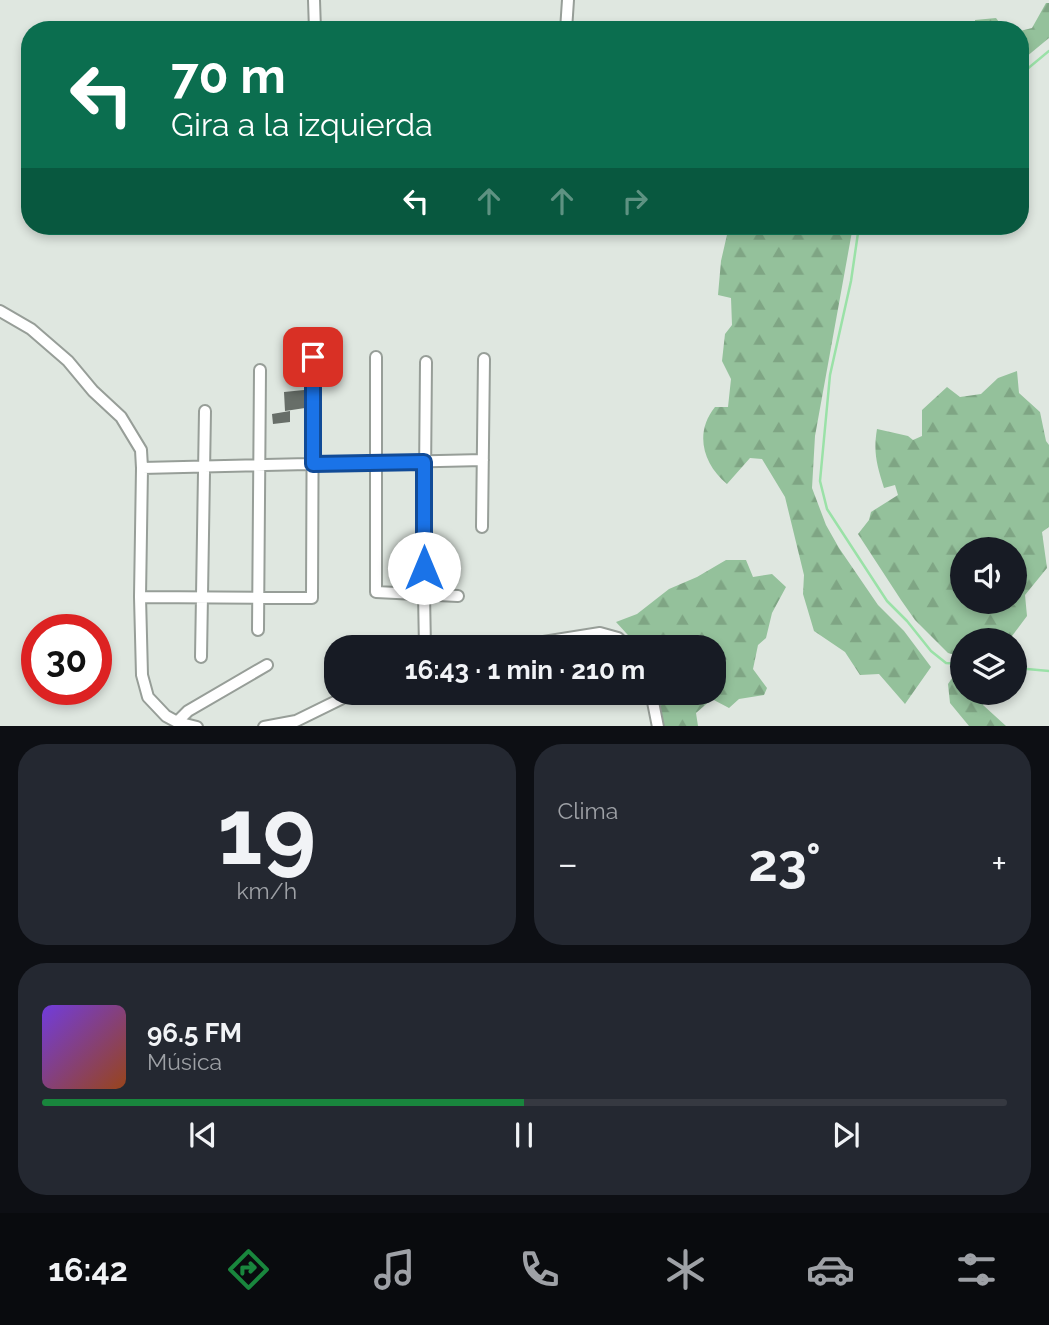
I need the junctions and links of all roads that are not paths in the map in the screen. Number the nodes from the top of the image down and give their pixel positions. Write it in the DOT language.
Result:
graph roads {
  1 [pos="314,0"];
  2 [pos="568,0"];
  3 [pos="315,21"];
  4 [pos="567,21"];
  5 [pos="0,311"];
  6 [pos="313,357"];
  7 [pos="376,358"];
  8 [pos="484,359"];
  9 [pos="426,362"];
  10 [pos="260,370"];
  11 [pos="205,411"];
  12 [pos="483,460"];
  13 [pos="424,462"];
  14 [pos="376,463"];
  15 [pos="313,464"];
  16 [pos="260,465"];
  17 [pos="204,466"];
  18 [pos="142,468"];
  19 [pos="482,527"];
  20 [pos="424,594"];
  21 [pos="458,596"];
  22 [pos="140,597"];
  23 [pos="202,597"];
  24 [pos="258,598"];
  25 [pos="258,630"];
  26 [pos="425,635"];
  27 [pos="587,635"];
  28 [pos="607,635"];
  29 [pos="201,657"];
  30 [pos="267,665"];
  31 [pos="329,705"];
  32 [pos="654,705"];
  33 [pos="177,722"];
  34 [pos="197,726"];
  35 [pos="264,726"];
  36 [pos="658,726"];
  1 -- 3 [label="street"];
  2 -- 4 [label="street"];
  5 -- 18 [label="street"];
  6 -- 15 [label="street"];
  7 -- 14 [label="street"];
  8 -- 12 [label="street"];
  9 -- 13 [label="street"];
  10 -- 16 [label="street"];
  11 -- 17 [label="street"];
  12 -- 13 [label="street"];
  12 -- 19 [label="street"];
  13 -- 14 [label="street"];
  13 -- 20 [label="street"];
  14 -- 15 [label="street"];
  14 -- 20 [label="street"];
  15 -- 16 [label="street"];
  15 -- 24 [label="street"];
  16 -- 17 [label="street"];
  16 -- 24 [label="street"];
  17 -- 18 [label="street"];
  17 -- 23 [label="street"];
  18 -- 22 [label="street"];
  20 -- 21 [label="street"];
  20 -- 26 [label="street"];
  22 -- 23 [label="street"];
  22 -- 33 [label="street"];
  23 -- 24 [label="street"];
  23 -- 29 [label="street"];
  24 -- 25 [label="street"];
  27 -- 28 [label="street"];
  30 -- 33 [label="street"];
  31 -- 35 [label="street"];
  32 -- 36 [label="street"];
  33 -- 34 [label="street"];
}
